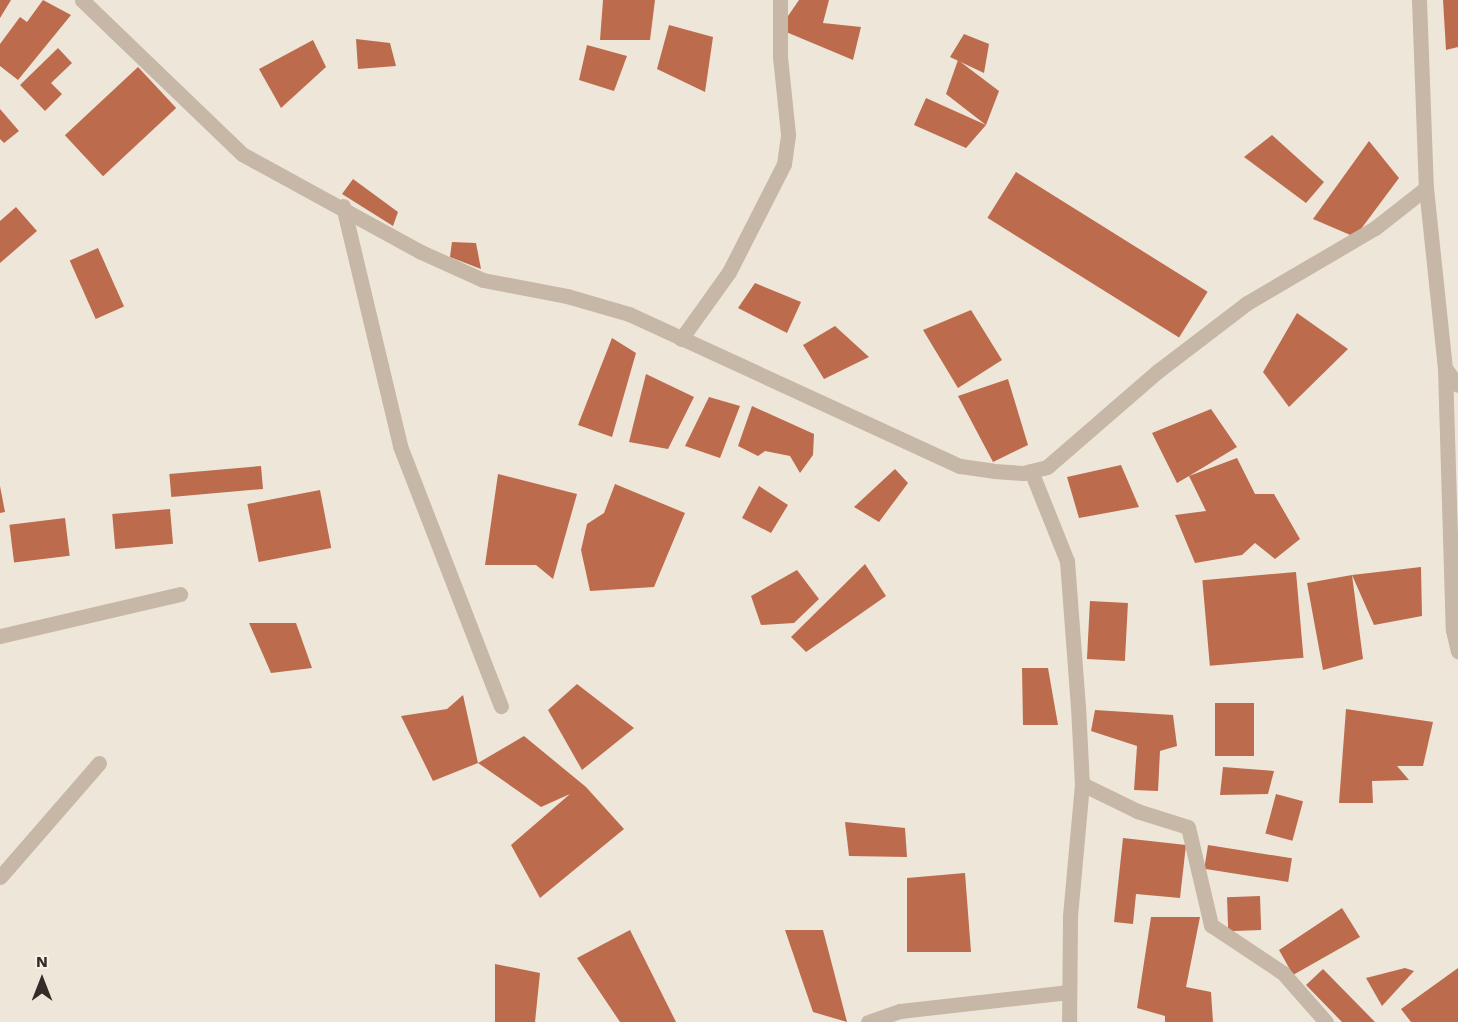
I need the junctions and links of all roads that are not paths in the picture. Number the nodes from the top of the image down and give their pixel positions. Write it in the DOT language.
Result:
graph roads {
  1 [pos="82,0"];
  2 [pos="780,0"];
  3 [pos="1419,0"];
  4 [pos="1426,188"];
  5 [pos="343,206"];
  6 [pos="681,339"];
  7 [pos="1445,368"];
  8 [pos="1458,385"];
  9 [pos="1031,471"];
  10 [pos="180,594"];
  11 [pos="0,636"];
  12 [pos="1458,651"];
  13 [pos="501,706"];
  14 [pos="99,764"];
  15 [pos="1082,784"];
  16 [pos="0,877"];
  17 [pos="1069,992"];
  18 [pos="868,1022"];
  19 [pos="1069,1022"];
  20 [pos="1326,1022"];
  1 -- 5 [label="street"];
  2 -- 6 [label="street"];
  3 -- 4 [label="street"];
  4 -- 7 [label="street"];
  4 -- 9 [label="street"];
  5 -- 6 [label="street"];
  5 -- 13 [label="street"];
  6 -- 9 [label="street"];
  7 -- 8 [label="street"];
  7 -- 12 [label="street"];
  9 -- 15 [label="street"];
  10 -- 11 [label="street"];
  14 -- 16 [label="street"];
  15 -- 17 [label="street"];
  15 -- 20 [label="street"];
  17 -- 18 [label="street"];
  17 -- 19 [label="street"];
}
